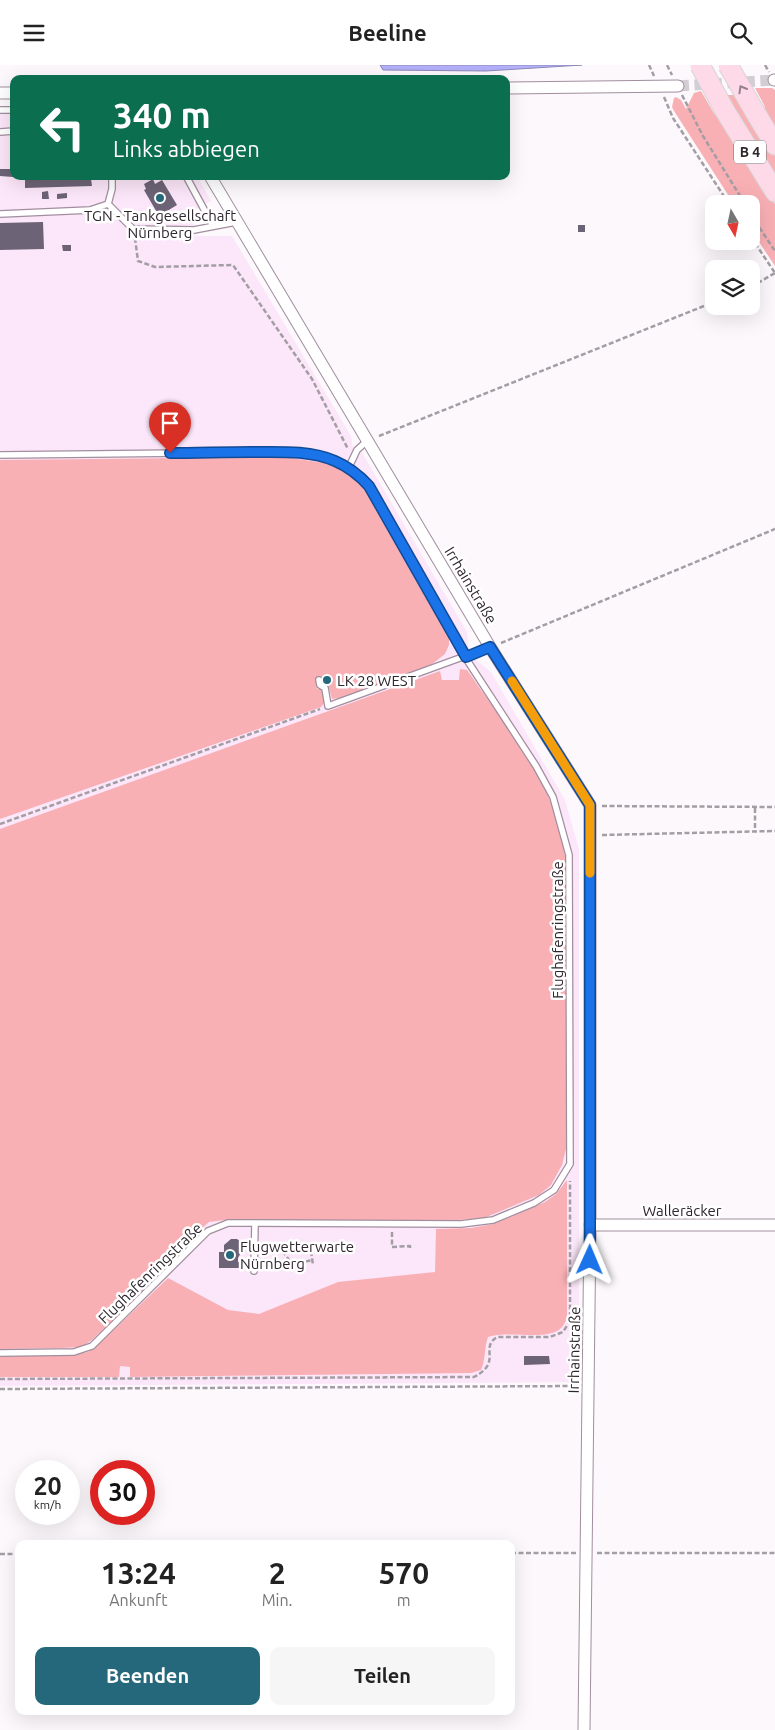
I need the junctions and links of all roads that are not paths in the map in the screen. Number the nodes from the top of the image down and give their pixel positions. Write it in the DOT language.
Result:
graph roads {
  1 [pos="700,65"];
  2 [pos="728,65"];
  3 [pos="678,87"];
  4 [pos="510,88"];
  5 [pos="775,145"];
  6 [pos="112,180"];
  7 [pos="188,180"];
  8 [pos="212,180"];
  9 [pos="775,192"];
  10 [pos="108,204"];
  11 [pos="0,213"];
  12 [pos="236,222"];
  13 [pos="212,227"];
  14 [pos="367,441"];
  15 [pos="0,455"];
  16 [pos="348,467"];
  17 [pos="490,647"];
  18 [pos="466,657"];
  19 [pos="319,680"];
  20 [pos="255,1223"];
  21 [pos="590,1225"];
  22 [pos="775,1225"];
  23 [pos="254,1271"];
  24 [pos="0,1353"];
  25 [pos="584,1730"];
  1 -- 9 [label="main road, B 4, bridge"];
  5 -- 2 [label="main road, B 4, one-way, bridge"];
  3 -- 4 [label="street"];
  6 -- 10 [label="lane"];
  7 -- 13 [label="lane"];
  8 -- 12 [label="street, Irrhainstraße"];
  10 -- 11 [label="lane"];
  10 -- 13 [label="lane"];
  12 -- 13 [label="lane"];
  12 -- 14 [label="street, Irrhainstraße"];
  14 -- 16 [label="lane"];
  14 -- 17 [label="street, Irrhainstraße"];
  15 -- 16 [label="lane, Flughafenringstraße"];
  16 -- 18 [label="lane, Flughafenringstraße"];
  17 -- 18 [label="lane"];
  17 -- 21 [label="street, Irrhainstraße"];
  18 -- 19 [label="lane"];
  18 -- 20 [label="lane, Flughafenringstraße"];
  20 -- 23 [label="lane"];
  20 -- 24 [label="lane, Flughafenringstraße"];
  21 -- 22 [label="street, Walleräcker"];
  21 -- 25 [label="street, Irrhainstraße"];
}
